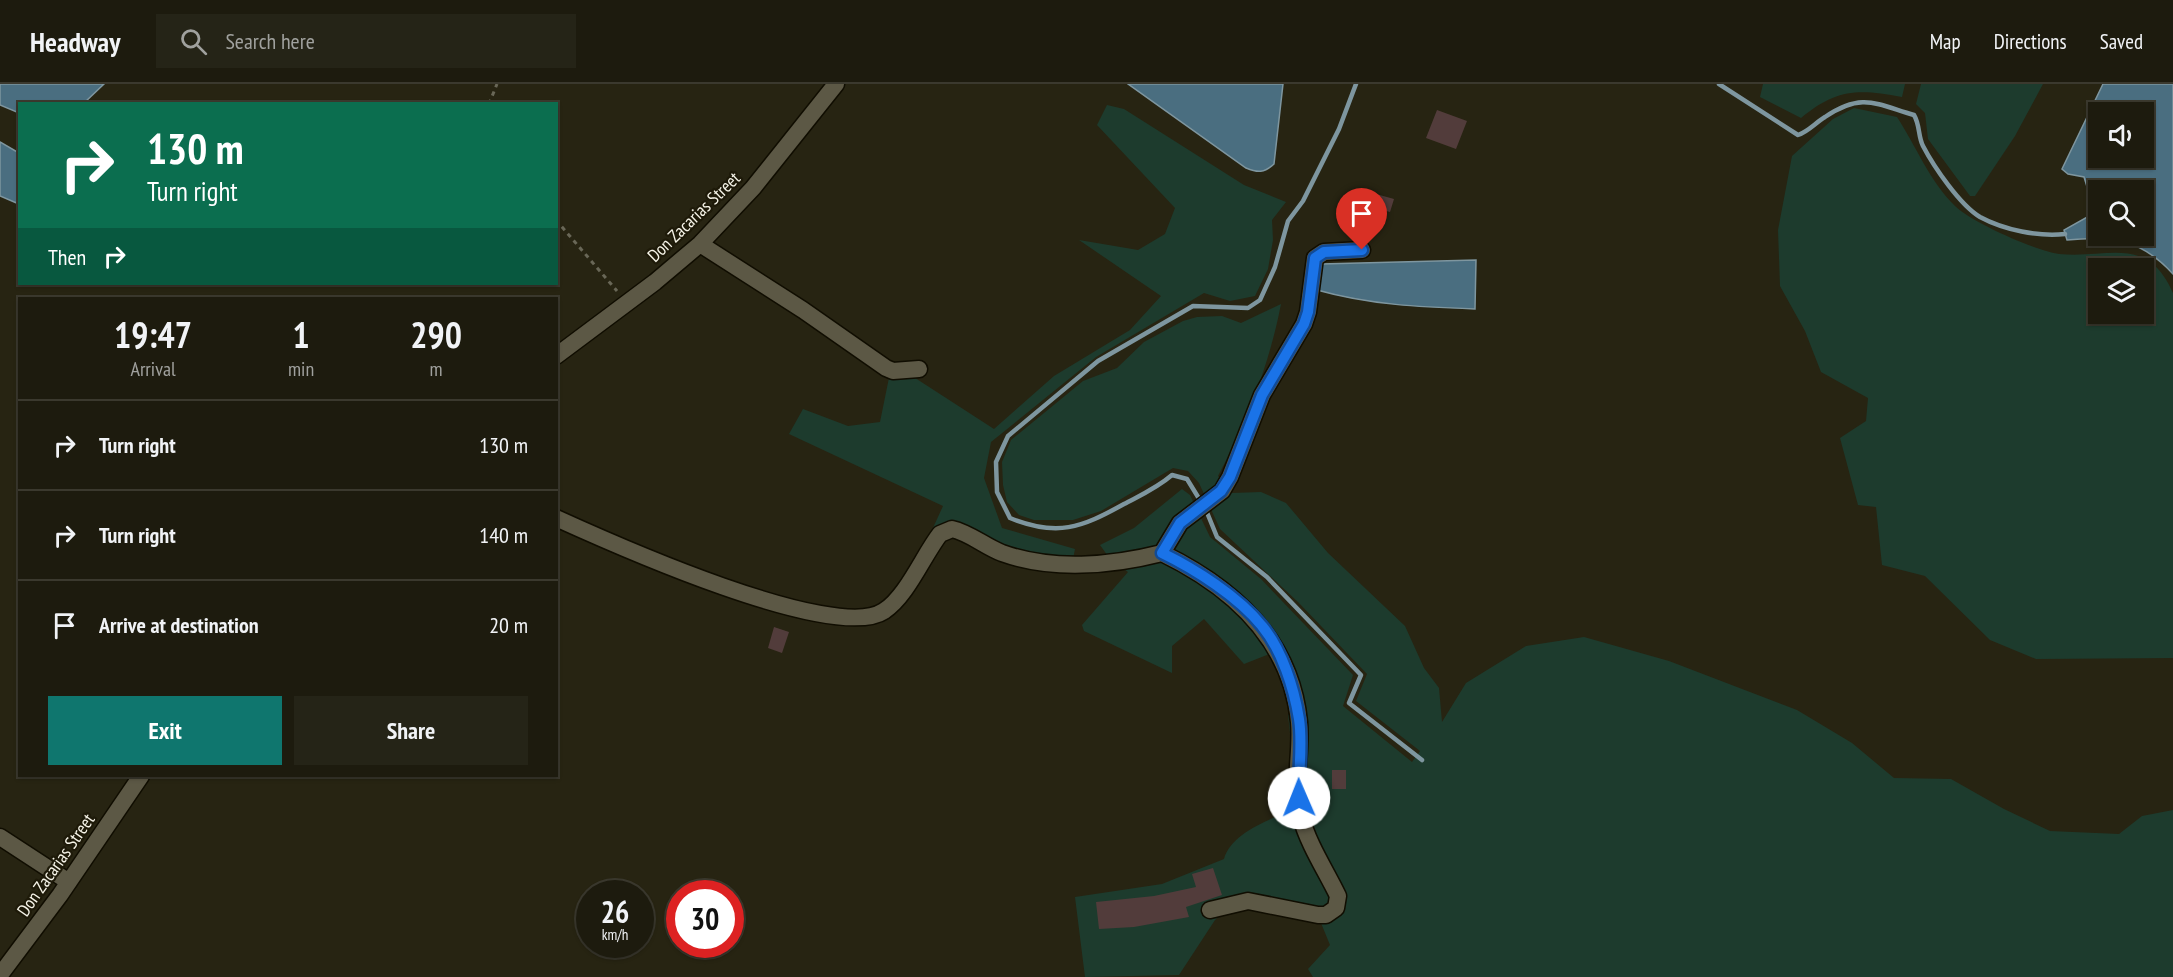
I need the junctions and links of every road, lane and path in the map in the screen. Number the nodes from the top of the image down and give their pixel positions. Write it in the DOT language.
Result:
graph roads {
  1 [pos="496,84"];
  2 [pos="836,84"];
  3 [pos="490,102"];
  4 [pos="558,222"];
  5 [pos="700,244"];
  6 [pos="1362,250"];
  7 [pos="626,302"];
  8 [pos="558,354"];
  9 [pos="919,369"];
  10 [pos="558,519"];
  11 [pos="1162,553"];
  12 [pos="134,778"];
  13 [pos="0,837"];
  14 [pos="69,882"];
  15 [pos="1210,910"];
  16 [pos="0,975"];
  1 -- 3 [label="path"];
  2 -- 5 [label="street, Don Zacarias Street"];
  4 -- 7 [label="path"];
  5 -- 7 [label="street, Don Zacarias Street"];
  5 -- 9 [label="street"];
  6 -- 11 [label="street"];
  7 -- 8 [label="street, Don Zacarias Street"];
  10 -- 11 [label="street"];
  11 -- 15 [label="street"];
  12 -- 14 [label="street, Don Zacarias Street"];
  13 -- 14 [label="street"];
  14 -- 16 [label="street, Don Zacarias Street"];
}
